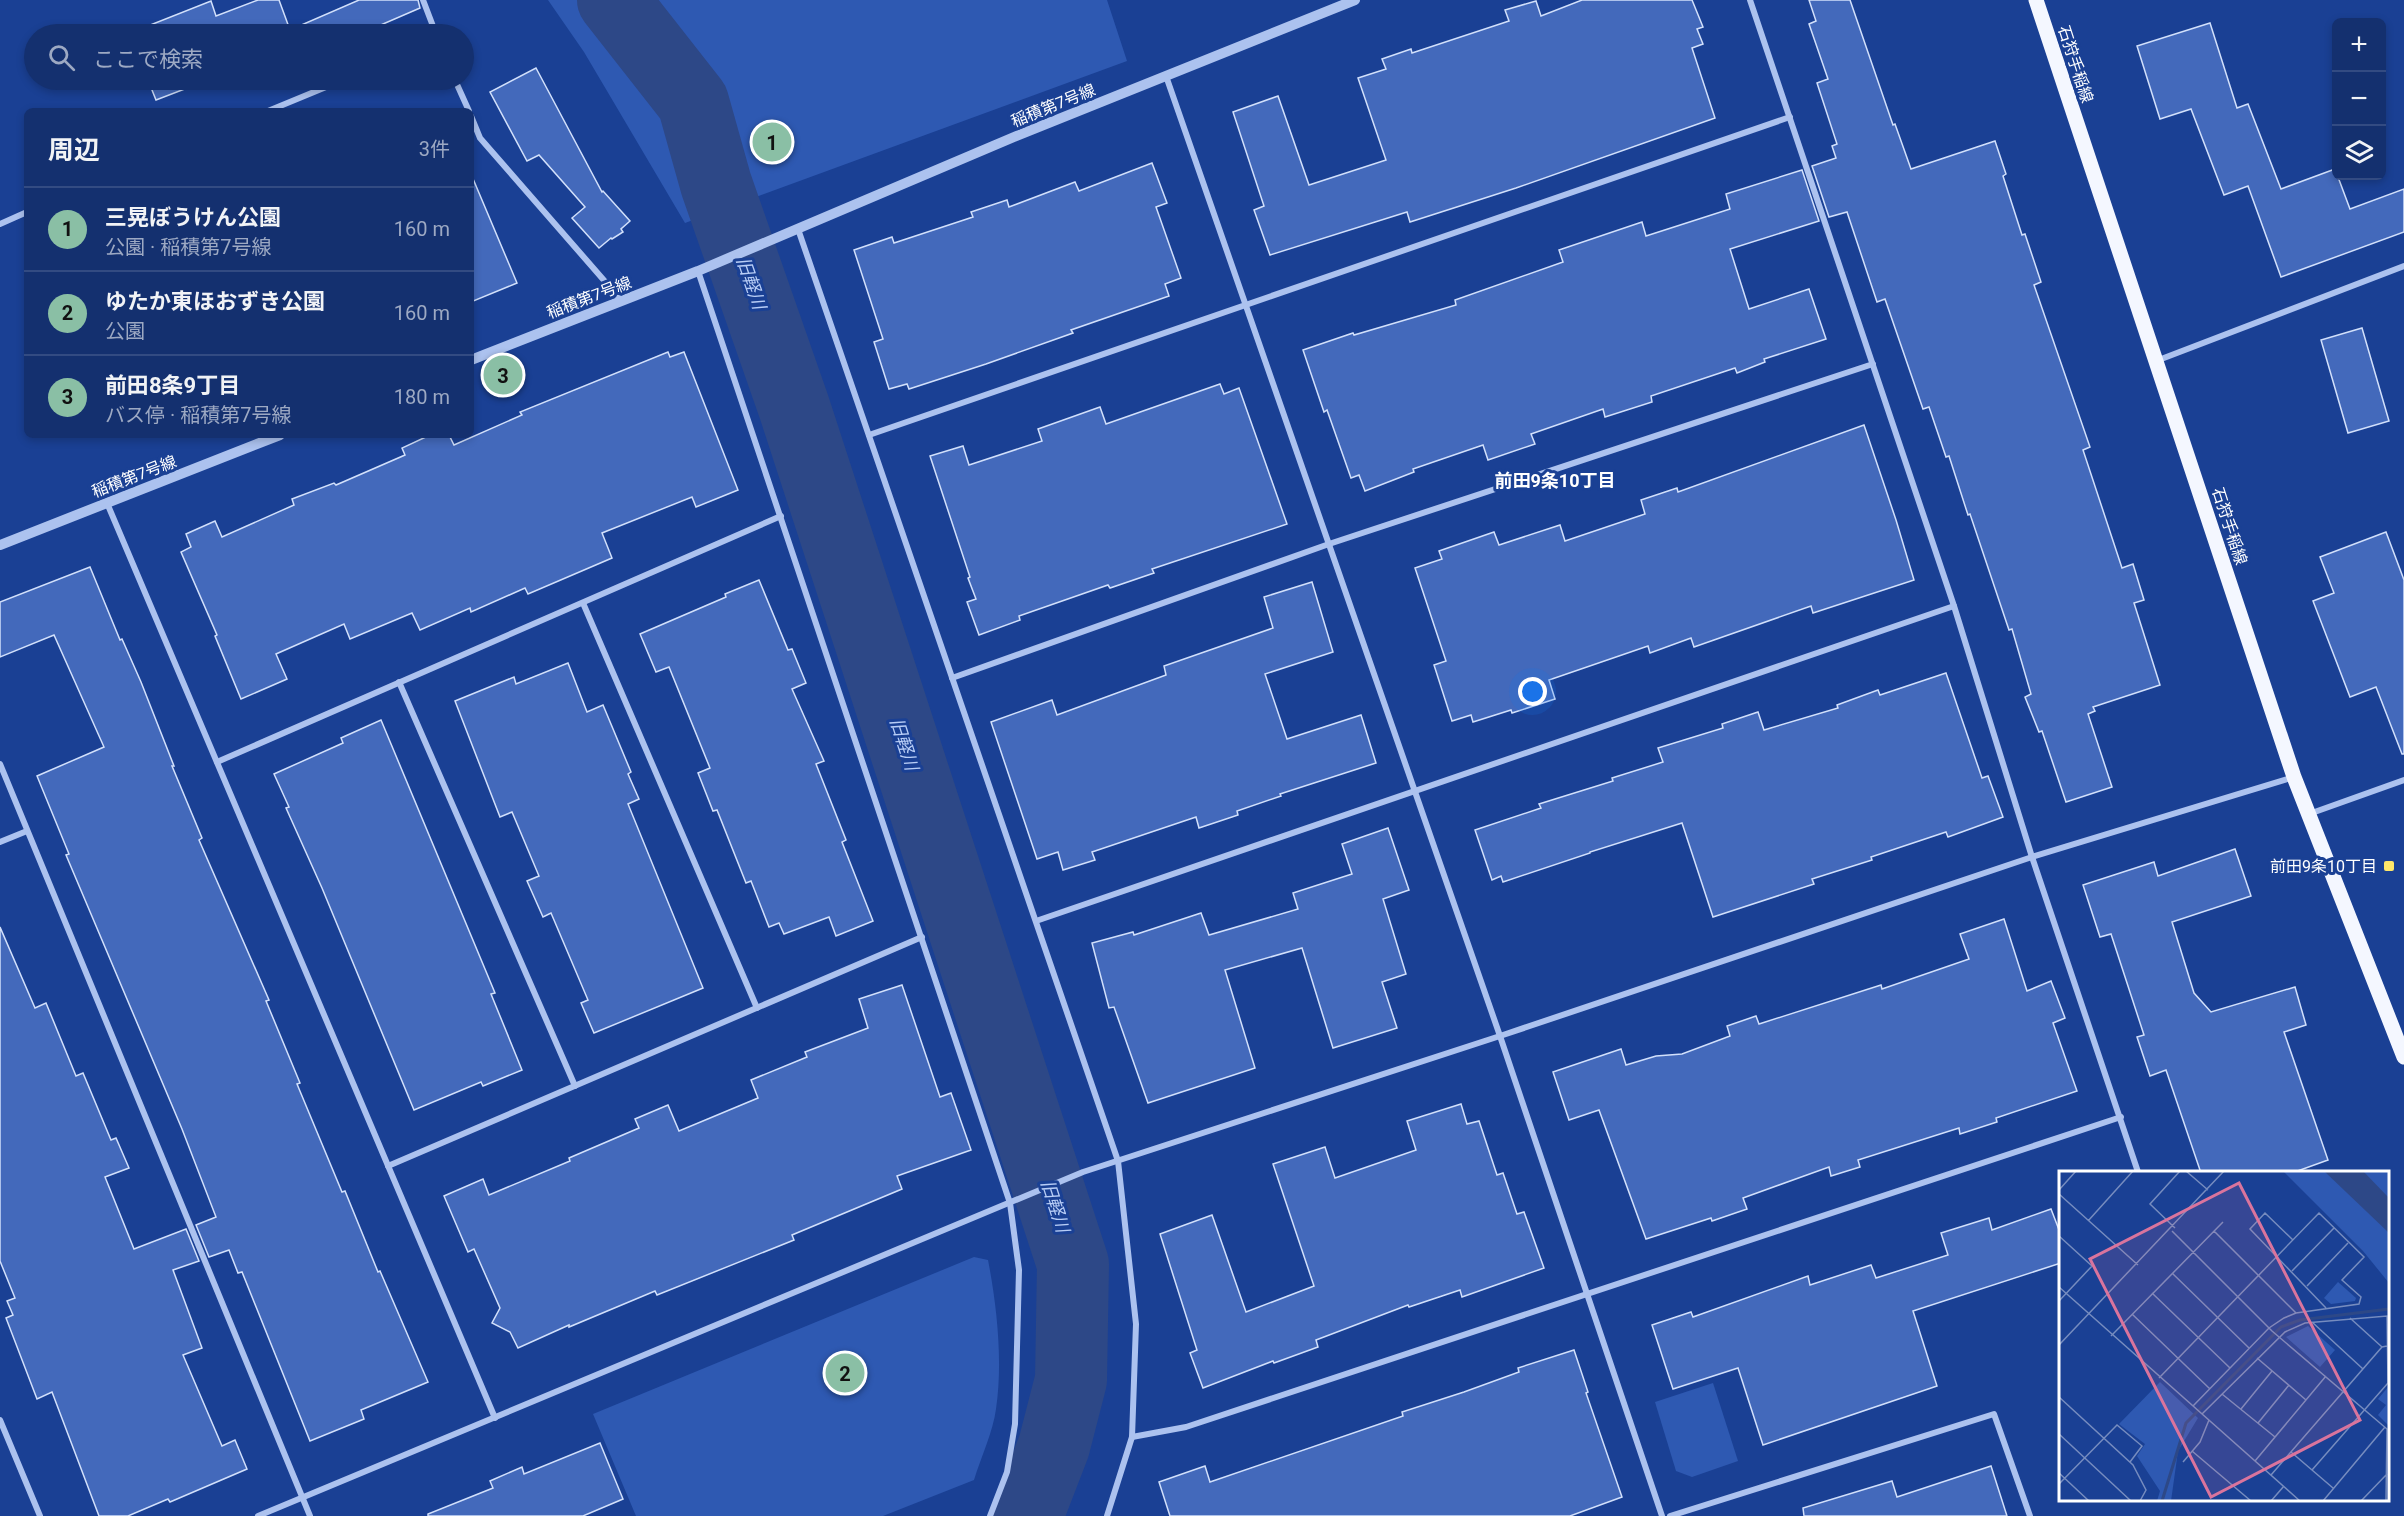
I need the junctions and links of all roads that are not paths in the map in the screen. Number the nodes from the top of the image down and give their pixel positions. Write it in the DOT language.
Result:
graph roads {
  1 [pos="423,0"];
  2 [pos="1355,0"];
  3 [pos="1750,0"];
  4 [pos="2036,0"];
  5 [pos="432,24"];
  6 [pos="1166,76"];
  7 [pos="319,90"];
  8 [pos="460,90"];
  9 [pos="275,108"];
  10 [pos="468,108"];
  11 [pos="1790,117"];
  12 [pos="474,123"];
  13 [pos="24,213"];
  14 [pos="0,224"];
  15 [pos="798,229"];
  16 [pos="2404,266"];
  17 [pos="698,271"];
  18 [pos="622,300"];
  19 [pos="1245,304"];
  20 [pos="474,359"];
  21 [pos="2156,361"];
  22 [pos="1873,364"];
  23 [pos="868,435"];
  24 [pos="272,438"];
  25 [pos="107,503"];
  26 [pos="781,516"];
  27 [pos="1329,544"];
  28 [pos="0,545"];
  29 [pos="583,603"];
  30 [pos="1954,606"];
  31 [pos="952,678"];
  32 [pos="399,682"];
  33 [pos="217,762"];
  34 [pos="0,764"];
  35 [pos="2294,777"];
  36 [pos="2404,780"];
  37 [pos="1416,792"];
  38 [pos="2308,814"];
  39 [pos="27,831"];
  40 [pos="0,842"];
  41 [pos="2032,857"];
  42 [pos="1036,921"];
  43 [pos="922,938"];
  44 [pos="757,1008"];
  45 [pos="1500,1036"];
  46 [pos="2404,1057"];
  47 [pos="575,1086"];
  48 [pos="2121,1117"];
  49 [pos="1118,1161"];
  50 [pos="388,1166"];
  51 [pos="2137,1171"];
  52 [pos="1010,1203"];
  53 [pos="1588,1294"];
  54 [pos="495,1418"];
  55 [pos="0,1420"];
  56 [pos="1131,1437"];
  57 [pos="302,1498"];
  58 [pos="40,1516"];
  59 [pos="258,1516"];
  60 [pos="309,1516"];
  61 [pos="990,1516"];
  62 [pos="1107,1516"];
  63 [pos="1662,1516"];
  64 [pos="1670,1516"];
  65 [pos="2030,1516"];
  1 -- 5 [label="street"];
  2 -- 6 [label="street, 稲積第7号線"];
  3 -- 11 [label="street"];
  4 -- 21 [label="main road, 石狩手稲線"];
  6 -- 15 [label="street, 稲積第7号線"];
  6 -- 19 [label="street"];
  7 -- 9 [label="street"];
  8 -- 10 [label="street"];
  11 -- 19 [label="street"];
  11 -- 22 [label="street"];
  12 -- 18 [label="street"];
  13 -- 14 [label="street"];
  15 -- 17 [label="street, 稲積第7号線"];
  15 -- 23 [label="street"];
  16 -- 21 [label="street"];
  17 -- 18 [label="street, 稲積第7号線"];
  17 -- 26 [label="street"];
  18 -- 20 [label="street, 稲積第7号線"];
  19 -- 23 [label="street"];
  19 -- 27 [label="street"];
  21 -- 35 [label="main road, 石狩手稲線"];
  22 -- 27 [label="street"];
  22 -- 30 [label="street"];
  23 -- 31 [label="street"];
  24 -- 25 [label="street, 稲積第7号線"];
  25 -- 28 [label="street, 稲積第7号線"];
  25 -- 33 [label="street"];
  26 -- 29 [label="street"];
  26 -- 43 [label="street"];
  27 -- 31 [label="street"];
  27 -- 37 [label="street"];
  29 -- 32 [label="street"];
  29 -- 44 [label="street"];
  30 -- 37 [label="street"];
  30 -- 41 [label="street"];
  31 -- 42 [label="street"];
  32 -- 33 [label="street"];
  32 -- 47 [label="street"];
  33 -- 50 [label="street"];
  34 -- 39 [label="street"];
  35 -- 38 [label="main road, 石狩手稲線"];
  35 -- 41 [label="street"];
  36 -- 38 [label="street"];
  37 -- 42 [label="street"];
  37 -- 45 [label="street"];
  38 -- 46 [label="main road, 石狩手稲線"];
  39 -- 40 [label="street"];
  39 -- 57 [label="street"];
  41 -- 45 [label="street"];
  41 -- 48 [label="street"];
  42 -- 49 [label="street"];
  43 -- 44 [label="street"];
  43 -- 52 [label="street"];
  44 -- 47 [label="street"];
  45 -- 49 [label="street"];
  45 -- 53 [label="street"];
  47 -- 50 [label="street"];
  48 -- 51 [label="street"];
  48 -- 53 [label="street"];
  49 -- 52 [label="street"];
  49 -- 56 [label="street"];
  50 -- 54 [label="street"];
  52 -- 54 [label="street"];
  52 -- 61 [label="street"];
  53 -- 56 [label="street"];
  53 -- 63 [label="street"];
  54 -- 57 [label="street"];
  55 -- 58 [label="street"];
  56 -- 62 [label="street"];
  57 -- 59 [label="street"];
  57 -- 60 [label="street"];
  64 -- 65 [label="street"];
}
